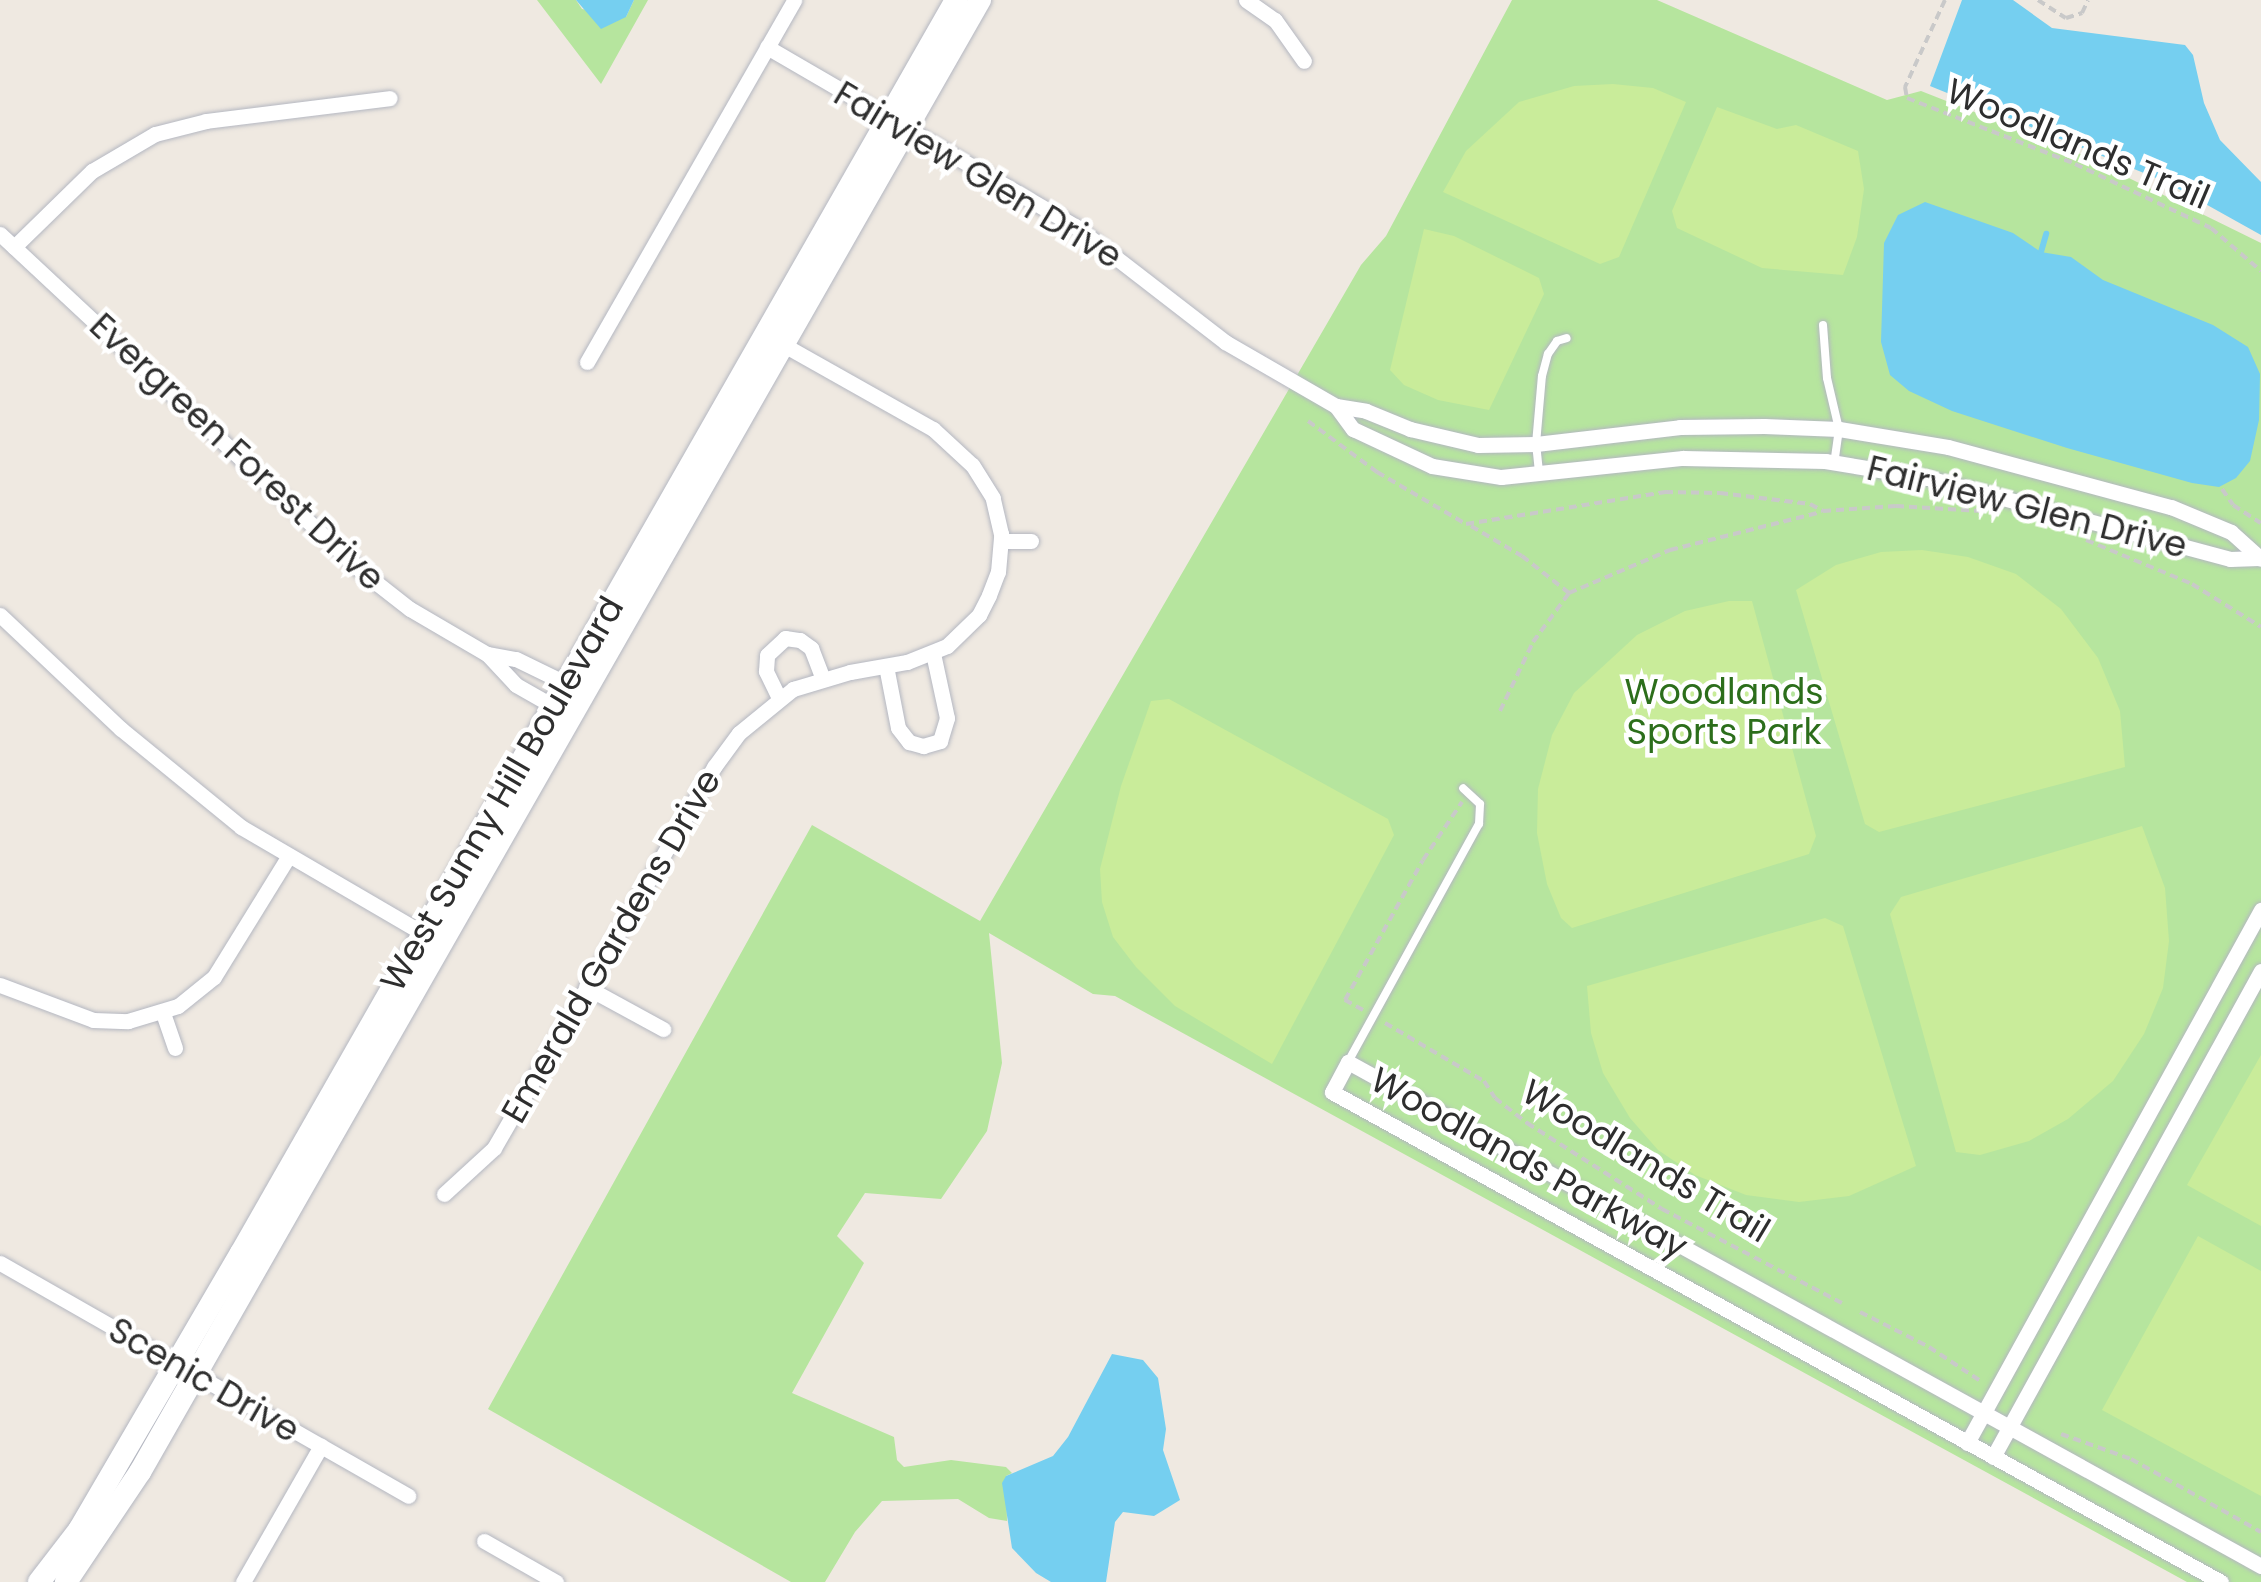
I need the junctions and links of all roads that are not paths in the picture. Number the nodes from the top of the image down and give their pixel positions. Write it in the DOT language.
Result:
graph roads {
  1 [pos="794,0"];
  2 [pos="956,0"];
  3 [pos="980,0"];
  4 [pos="1246,0"];
  5 [pos="767,47"];
  6 [pos="1304,61"];
  7 [pos="390,98"];
  8 [pos="896,124"];
  9 [pos="0,234"];
  10 [pos="14,247"];
  11 [pos="1823,325"];
  12 [pos="1567,338"];
  13 [pos="774,339"];
  14 [pos="586,362"];
  15 [pos="1336,406"];
  16 [pos="1838,429"];
  17 [pos="1536,444"];
  18 [pos="1834,462"];
  19 [pos="1540,475"];
  20 [pos="1001,541"];
  21 [pos="1031,541"];
  22 [pos="2260,558"];
  23 [pos="0,614"];
  24 [pos="933,653"];
  25 [pos="487,654"];
  26 [pos="886,666"];
  27 [pos="823,679"];
  28 [pos="574,687"];
  29 [pos="778,698"];
  30 [pos="561,711"];
  31 [pos="1462,788"];
  32 [pos="288,857"];
  33 [pos="2261,910"];
  34 [pos="431,938"];
  35 [pos="2261,970"];
  36 [pos="0,985"];
  37 [pos="586,988"];
  38 [pos="163,1012"];
  39 [pos="663,1030"];
  40 [pos="175,1048"];
  41 [pos="1348,1062"];
  42 [pos="444,1194"];
  43 [pos="0,1264"];
  44 [pos="184,1369"];
  45 [pos="1983,1414"];
  46 [pos="2008,1428"];
  47 [pos="1967,1443"];
  48 [pos="321,1446"];
  49 [pos="1992,1457"];
  50 [pos="408,1496"];
  51 [pos="484,1541"];
  52 [pos="2261,1566"];
  53 [pos="39,1582"];
  54 [pos="66,1582"];
  55 [pos="243,1582"];
  56 [pos="556,1582"];
  57 [pos="2220,1582"];
  1 -- 5 [label="street"];
  2 -- 8 [label="street, West Sunny Hill Boulevard"];
  3 -- 8 [label="street, West Sunny Hill Boulevard"];
  4 -- 6 [label="street"];
  5 -- 8 [label="street, Fairview Glen Drive"];
  5 -- 14 [label="street"];
  7 -- 10 [label="street"];
  8 -- 13 [label="street, West Sunny Hill Boulevard"];
  8 -- 15 [label="street, Fairview Glen Drive"];
  9 -- 10 [label="street, Evergreen Forest Drive"];
  10 -- 25 [label="street, Evergreen Forest Drive"];
  11 -- 16 [label="lane"];
  12 -- 17 [label="lane"];
  13 -- 20 [label="street, Emerald Gardens Drive"];
  13 -- 28 [label="street, West Sunny Hill Boulevard"];
  15 -- 17 [label="street, Fairview Glen Drive"];
  15 -- 19 [label="street, Fairview Glen Drive"];
  16 -- 17 [label="street, Fairview Glen Drive"];
  16 -- 18 [label="lane"];
  16 -- 22 [label="street, Fairview Glen Drive"];
  17 -- 19 [label="lane"];
  18 -- 19 [label="street, Fairview Glen Drive"];
  18 -- 22 [label="street, Fairview Glen Drive"];
  20 -- 21 [label="street"];
  20 -- 24 [label="street, Emerald Gardens Drive"];
  23 -- 32 [label="street"];
  24 -- 26 [label="street, Emerald Gardens Drive"];
  24 -- 26 [label="street"];
  25 -- 28 [label="street, Evergreen Forest Drive"];
  25 -- 30 [label="street, Evergreen Forest Drive"];
  26 -- 27 [label="street, Emerald Gardens Drive"];
  27 -- 29 [label="street, Emerald Gardens Drive"];
  27 -- 29 [label="street"];
  28 -- 30 [label="street, West Sunny Hill Boulevard"];
  29 -- 37 [label="street, Emerald Gardens Drive"];
  30 -- 34 [label="street, West Sunny Hill Boulevard"];
  31 -- 41 [label="lane"];
  32 -- 34 [label="street"];
  32 -- 38 [label="street"];
  33 -- 45 [label="street"];
  34 -- 44 [label="street, West Sunny Hill Boulevard"];
  35 -- 46 [label="street"];
  36 -- 38 [label="street"];
  37 -- 39 [label="street"];
  37 -- 42 [label="street, Emerald Gardens Drive"];
  38 -- 40 [label="street"];
  41 -- 45 [label="street, Woodlands Parkway"];
  41 -- 47 [label="street, Woodlands Parkway"];
  43 -- 44 [label="street, Scenic Drive"];
  44 -- 48 [label="street, Scenic Drive"];
  44 -- 53 [label="street, West Sunny Hill Boulevard"];
  44 -- 54 [label="street, West Sunny Hill Boulevard"];
  45 -- 46 [label="street, Woodlands Parkway"];
  45 -- 47 [label="street"];
  46 -- 49 [label="street"];
  46 -- 52 [label="street, Woodlands Parkway"];
  47 -- 49 [label="street, Woodlands Parkway"];
  48 -- 50 [label="street, Scenic Drive"];
  48 -- 55 [label="street"];
  49 -- 57 [label="street, Woodlands Parkway"];
  51 -- 56 [label="street"];
}
